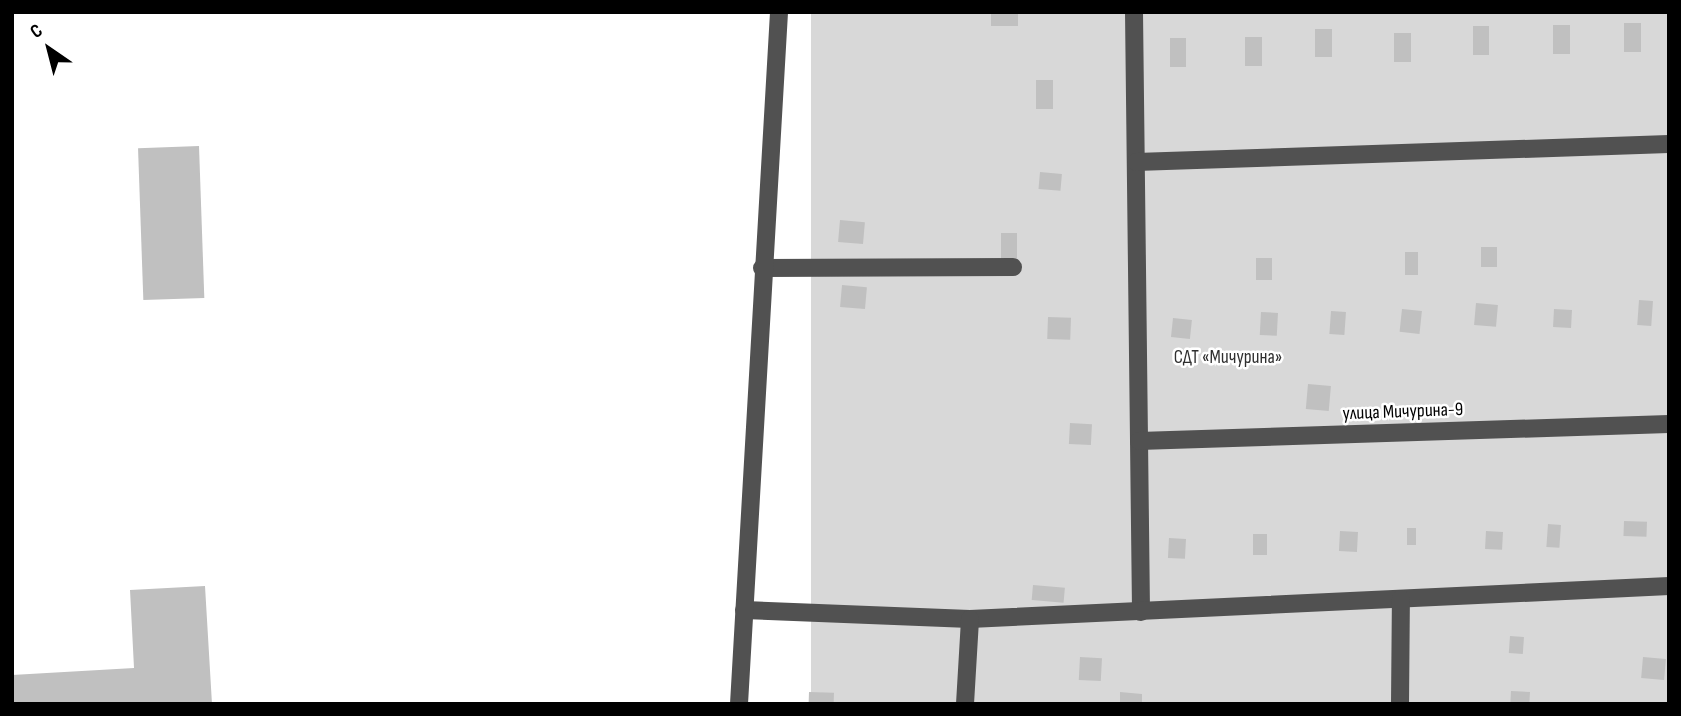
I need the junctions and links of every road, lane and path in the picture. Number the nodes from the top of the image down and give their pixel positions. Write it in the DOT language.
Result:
graph roads {
  1 [pos="779,12"];
  2 [pos="1134,12"];
  3 [pos="1669,144"];
  4 [pos="1136,162"];
  5 [pos="1013,267"];
  6 [pos="762,268"];
  7 [pos="1669,424"];
  8 [pos="1139,442"];
  9 [pos="1669,586"];
  10 [pos="1401,599"];
  11 [pos="744,610"];
  12 [pos="1141,612"];
  13 [pos="970,619"];
  14 [pos="739,704"];
  15 [pos="965,704"];
  16 [pos="1400,704"];
  1 -- 6 [label="street"];
  2 -- 4 [label="street"];
  3 -- 4 [label="street"];
  4 -- 8 [label="street"];
  5 -- 6 [label="street"];
  6 -- 11 [label="street"];
  7 -- 8 [label="street, улица Мичурина-9"];
  8 -- 12 [label="street"];
  9 -- 10 [label="street"];
  10 -- 12 [label="street"];
  10 -- 16 [label="street"];
  11 -- 13 [label="street"];
  11 -- 14 [label="street"];
  12 -- 13 [label="street"];
  13 -- 15 [label="street"];
}
